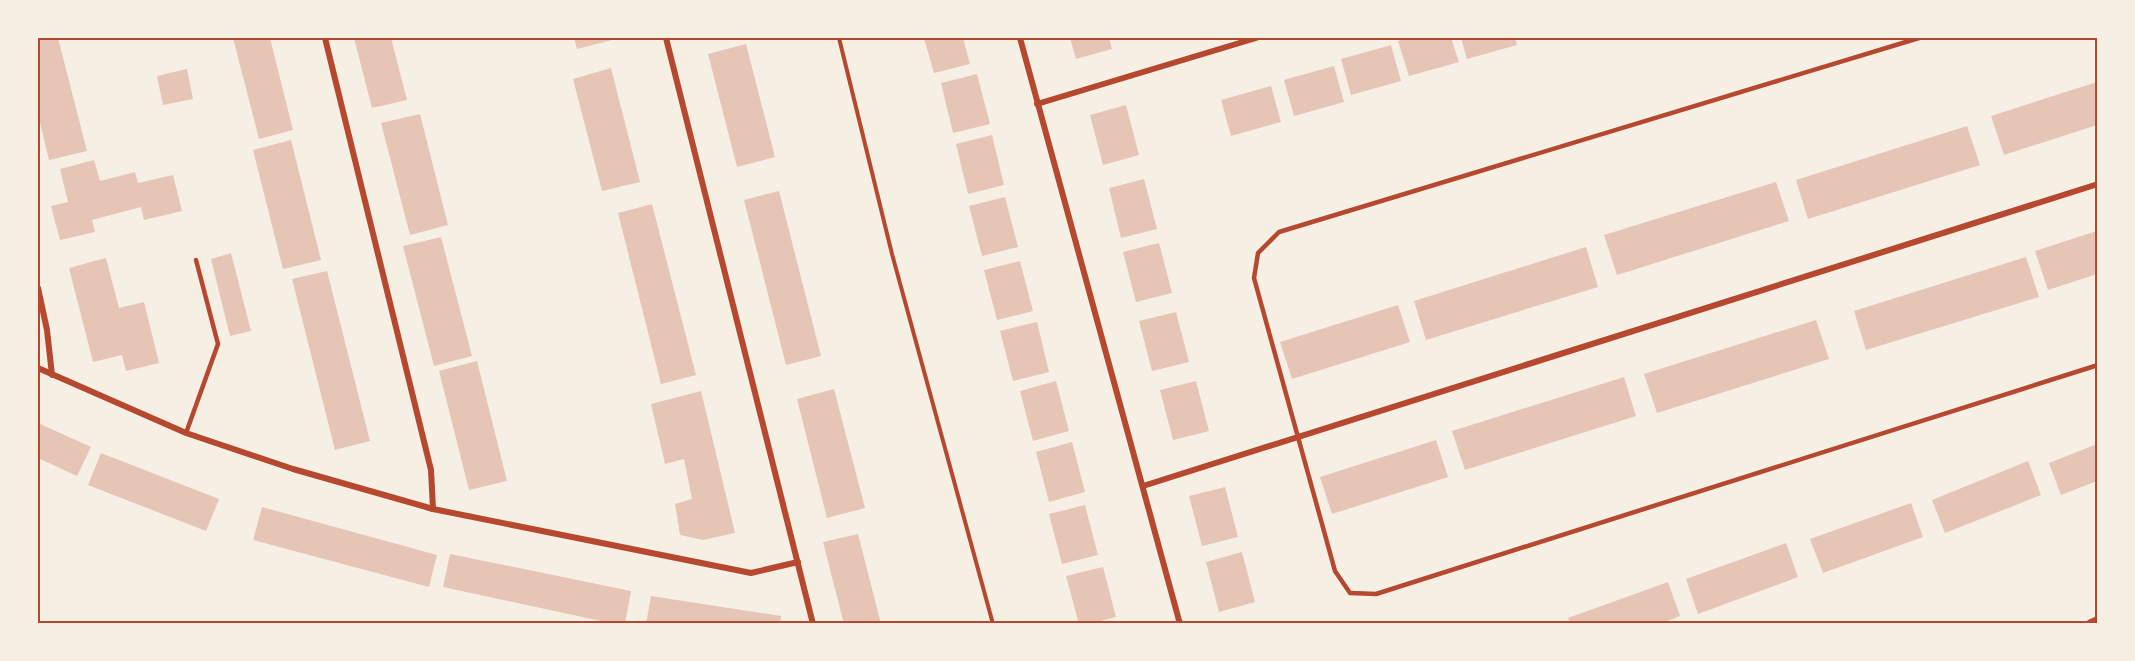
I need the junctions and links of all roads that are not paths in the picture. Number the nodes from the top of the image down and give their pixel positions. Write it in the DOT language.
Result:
graph roads {
  1 [pos="325,38"];
  2 [pos="666,38"];
  3 [pos="1020,38"];
  4 [pos="1256,38"];
  5 [pos="1919,38"];
  6 [pos="1037,104"];
  7 [pos="2097,184"];
  8 [pos="196,260"];
  9 [pos="38,288"];
  10 [pos="2097,365"];
  11 [pos="38,368"];
  12 [pos="52,375"];
  13 [pos="186,433"];
  14 [pos="1297,438"];
  15 [pos="1143,486"];
  16 [pos="433,509"];
  17 [pos="798,562"];
  18 [pos="2097,621"];
  19 [pos="813,624"];
  20 [pos="1180,624"];
  21 [pos="2091,624"];
  1 -- 16 [label="street"];
  2 -- 17 [label="street"];
  3 -- 6 [label="street"];
  4 -- 6 [label="street"];
  5 -- 14 [label="lane"];
  6 -- 15 [label="street"];
  7 -- 14 [label="street"];
  8 -- 13 [label="lane"];
  9 -- 12 [label="street"];
  10 -- 14 [label="lane"];
  11 -- 12 [label="street"];
  12 -- 13 [label="street"];
  13 -- 16 [label="street"];
  14 -- 15 [label="street"];
  15 -- 20 [label="street"];
  16 -- 17 [label="street"];
  17 -- 19 [label="street"];
  18 -- 21 [label="street"];
}
